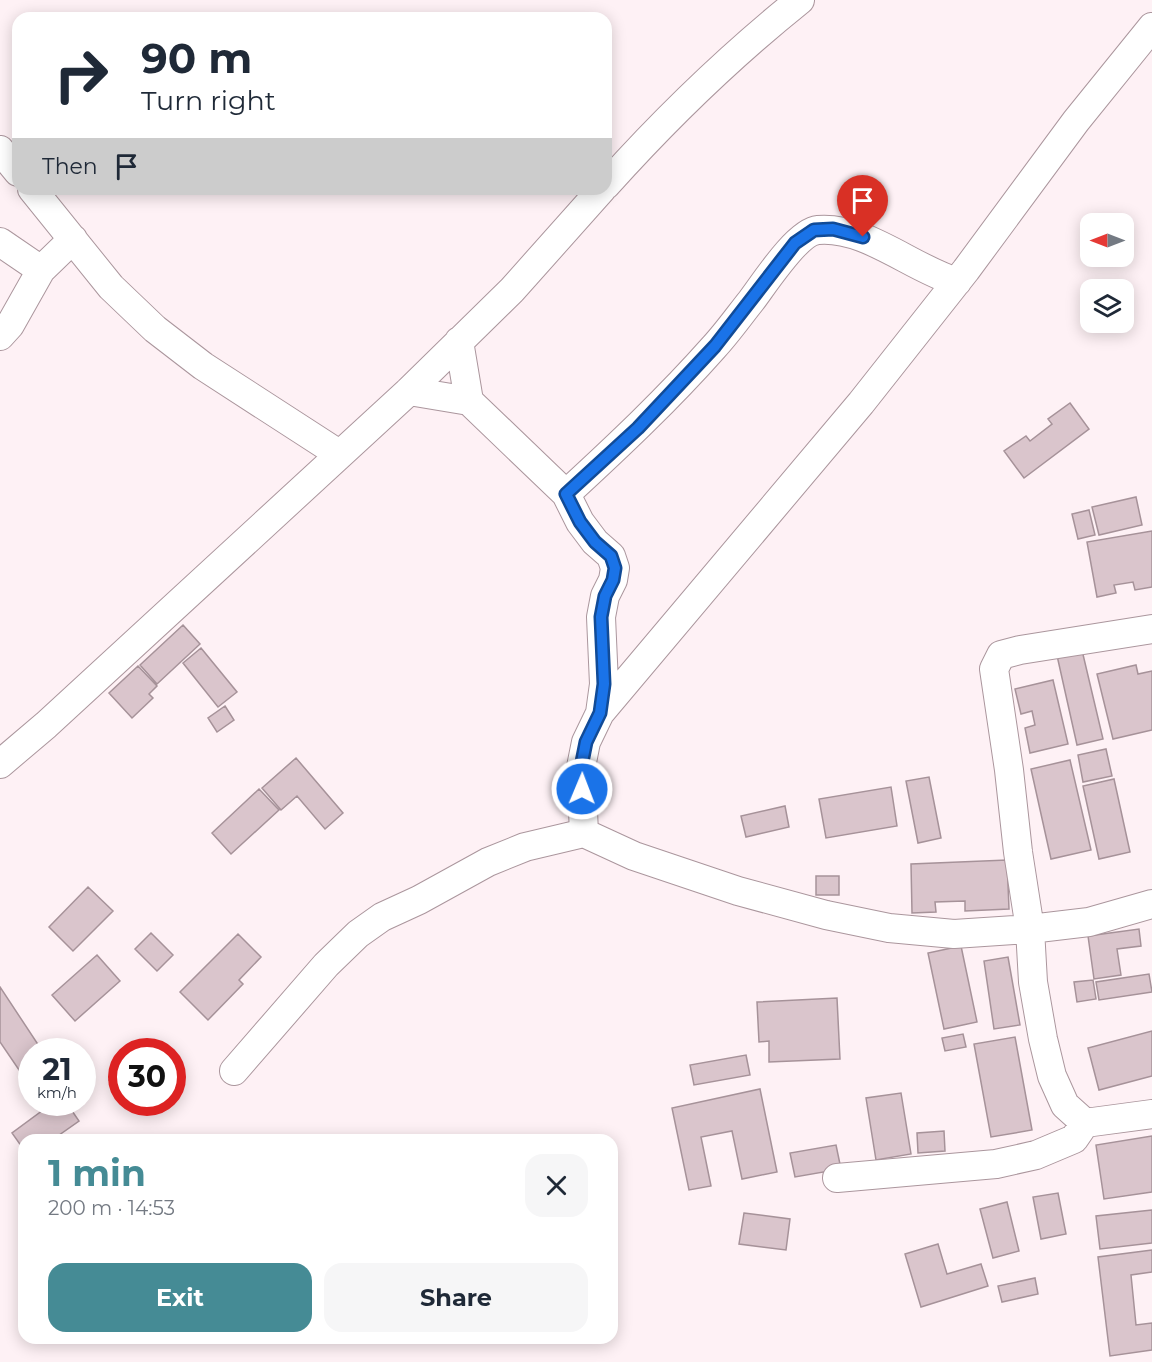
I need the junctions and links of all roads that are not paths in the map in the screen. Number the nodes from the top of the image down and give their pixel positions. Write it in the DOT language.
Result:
graph roads {
  1 [pos="800,0"];
  2 [pos="1152,27"];
  3 [pos="0,150"];
  4 [pos="12,165"];
  5 [pos="612,178"];
  6 [pos="37,195"];
  7 [pos="597,195"];
  8 [pos="73,240"];
  9 [pos="0,242"];
  10 [pos="41,270"];
  11 [pos="957,282"];
  12 [pos="0,336"];
  13 [pos="459,341"];
  14 [pos="409,391"];
  15 [pos="469,401"];
  16 [pos="339,454"];
  17 [pos="566,494"];
  18 [pos="1152,629"];
  19 [pos="600,713"];
  20 [pos="0,764"];
  21 [pos="584,832"];
  22 [pos="1152,904"];
  23 [pos="1030,929"];
  24 [pos="234,1071"];
  25 [pos="1152,1114"];
  26 [pos="1085,1123"];
  27 [pos="837,1178"];
  1 -- 5 [label="street"];
  2 -- 11 [label="street"];
  3 -- 4 [label="street"];
  6 -- 8 [label="street"];
  7 -- 13 [label="street"];
  8 -- 10 [label="street"];
  8 -- 16 [label="street"];
  9 -- 10 [label="street"];
  10 -- 12 [label="street"];
  11 -- 17 [label="street"];
  11 -- 19 [label="street"];
  13 -- 14 [label="street"];
  13 -- 15 [label="street"];
  14 -- 15 [label="street"];
  14 -- 16 [label="street"];
  15 -- 17 [label="street"];
  16 -- 20 [label="street"];
  17 -- 19 [label="street"];
  18 -- 23 [label="street"];
  19 -- 21 [label="street"];
  21 -- 23 [label="street"];
  21 -- 24 [label="street"];
  22 -- 23 [label="street"];
  23 -- 26 [label="street"];
  25 -- 26 [label="street"];
  26 -- 27 [label="street"];
}
